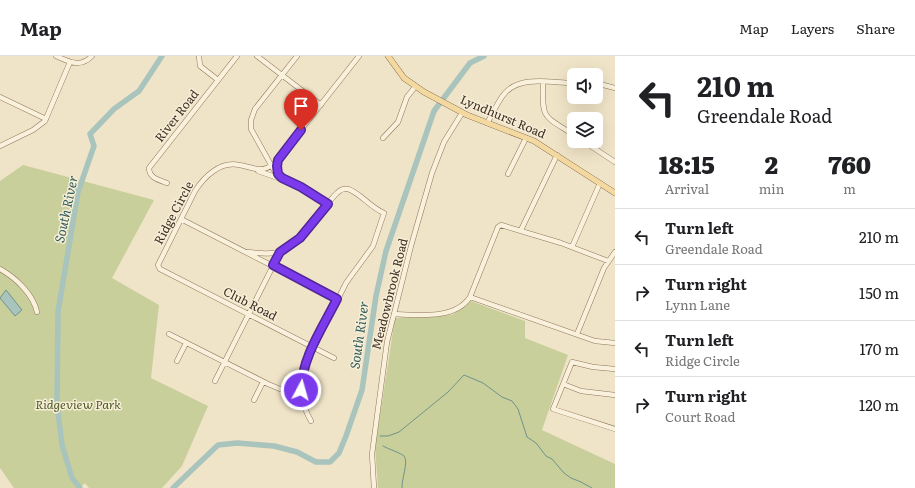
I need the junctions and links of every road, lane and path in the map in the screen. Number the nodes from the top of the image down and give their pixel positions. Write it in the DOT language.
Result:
graph roads {
  1 [pos="56,56"];
  2 [pos="92,56"];
  3 [pos="199,56"];
  4 [pos="237,56"];
  5 [pos="257,56"];
  6 [pos="297,56"];
  7 [pos="359,56"];
  8 [pos="388,56"];
  9 [pos="70,62"];
  10 [pos="282,75"];
  11 [pos="218,80"];
  12 [pos="543,82"];
  13 [pos="567,83"];
  14 [pos="603,85"];
  15 [pos="415,87"];
  16 [pos="615,88"];
  17 [pos="0,97"];
  18 [pos="321,105"];
  19 [pos="462,113"];
  20 [pos="46,119"];
  21 [pos="487,123"];
  22 [pos="567,130"];
  23 [pos="383,138"];
  24 [pos="526,138"];
  25 [pos="0,146"];
  26 [pos="594,148"];
  27 [pos="557,155"];
  28 [pos="266,159"];
  29 [pos="278,160"];
  30 [pos="615,162"];
  31 [pos="271,167"];
  32 [pos="259,171"];
  33 [pos="508,174"];
  34 [pos="279,176"];
  35 [pos="284,180"];
  36 [pos="167,183"];
  37 [pos="600,183"];
  38 [pos="615,193"];
  39 [pos="328,204"];
  40 [pos="181,219"];
  41 [pos="521,230"];
  42 [pos="572,247"];
  43 [pos="248,252"];
  44 [pos="280,252"];
  45 [pos="615,252"];
  46 [pos="608,261"];
  47 [pos="273,265"];
  48 [pos="158,266"];
  49 [pos="0,268"];
  50 [pos="470,297"];
  51 [pos="337,299"];
  52 [pos="37,312"];
  53 [pos="248,314"];
  54 [pos="394,314"];
  55 [pos="169,334"];
  56 [pos="577,334"];
  57 [pos="186,343"];
  58 [pos="615,343"];
  59 [pos="313,347"];
  60 [pos="334,358"];
  61 [pos="177,361"];
  62 [pos="224,362"];
  63 [pos="615,369"];
  64 [pos="215,381"];
  65 [pos="263,382"];
  66 [pos="563,384"];
  67 [pos="301,390"];
  68 [pos="615,395"];
  69 [pos="254,400"];
  70 [pos="311,421"];
  71 [pos="615,429"];
  72 [pos="374,488"];
  1 -- 9 [label="street"];
  2 -- 9 [label="street"];
  3 -- 11 [label="street"];
  4 -- 11 [label="street, River Road"];
  5 -- 10 [label="street"];
  6 -- 10 [label="street"];
  7 -- 18 [label="street"];
  8 -- 15 [label="main road, Lyndhurst Road"];
  9 -- 20 [label="street"];
  10 -- 18 [label="street"];
  10 -- 28 [label="street, Ridge Circle"];
  11 -- 36 [label="street, River Road"];
  12 -- 13 [label="street"];
  12 -- 21 [label="street"];
  12 -- 22 [label="street"];
  14 -- 16 [label="street"];
  15 -- 19 [label="main road, Lyndhurst Road"];
  15 -- 23 [label="street"];
  17 -- 20 [label="street"];
  18 -- 29 [label="street"];
  19 -- 21 [label="main road, Lyndhurst Road"];
  19 -- 54 [label="street, Meadowbrook Road"];
  20 -- 25 [label="street"];
  21 -- 24 [label="main road, Lyndhurst Road"];
  24 -- 27 [label="main road, Lyndhurst Road"];
  24 -- 33 [label="street"];
  26 -- 30 [label="street"];
  27 -- 37 [label="main road, Lyndhurst Road"];
  27 -- 41 [label="street"];
  28 -- 29 [label="street"];
  28 -- 31 [label="street, Ridge Circle"];
  28 -- 32 [label="street"];
  29 -- 31 [label="street"];
  29 -- 34 [label="street"];
  31 -- 32 [label="street"];
  31 -- 34 [label="street, Ridge Circle"];
  32 -- 35 [label="street, Ridge Circle"];
  32 -- 40 [label="street, Ridge Circle"];
  34 -- 35 [label="street, Ridge Circle"];
  35 -- 39 [label="street, Ridge Circle"];
  37 -- 38 [label="main road, Lyndhurst Road"];
  37 -- 42 [label="street"];
  39 -- 44 [label="street"];
  39 -- 51 [label="street"];
  40 -- 43 [label="street"];
  40 -- 48 [label="street, Ridge Circle"];
  41 -- 42 [label="street"];
  41 -- 50 [label="street"];
  42 -- 46 [label="street"];
  43 -- 44 [label="street"];
  43 -- 47 [label="street"];
  44 -- 47 [label="street"];
  45 -- 46 [label="street"];
  46 -- 56 [label="street"];
  47 -- 51 [label="street"];
  47 -- 53 [label="street"];
  48 -- 53 [label="street, Club Road"];
  49 -- 52 [label="street"];
  50 -- 54 [label="street"];
  50 -- 56 [label="street"];
  51 -- 59 [label="street"];
  53 -- 59 [label="street, Club Road"];
  53 -- 62 [label="street"];
  54 -- 72 [label="street, Meadowbrook Road"];
  55 -- 57 [label="street"];
  56 -- 58 [label="street"];
  57 -- 61 [label="street"];
  57 -- 62 [label="street"];
  59 -- 60 [label="street, Club Road"];
  59 -- 67 [label="street"];
  62 -- 64 [label="street"];
  62 -- 65 [label="street"];
  63 -- 66 [label="street"];
  65 -- 67 [label="street"];
  65 -- 69 [label="street"];
  66 -- 68 [label="street"];
  66 -- 71 [label="street"];
  67 -- 70 [label="street"];
}
